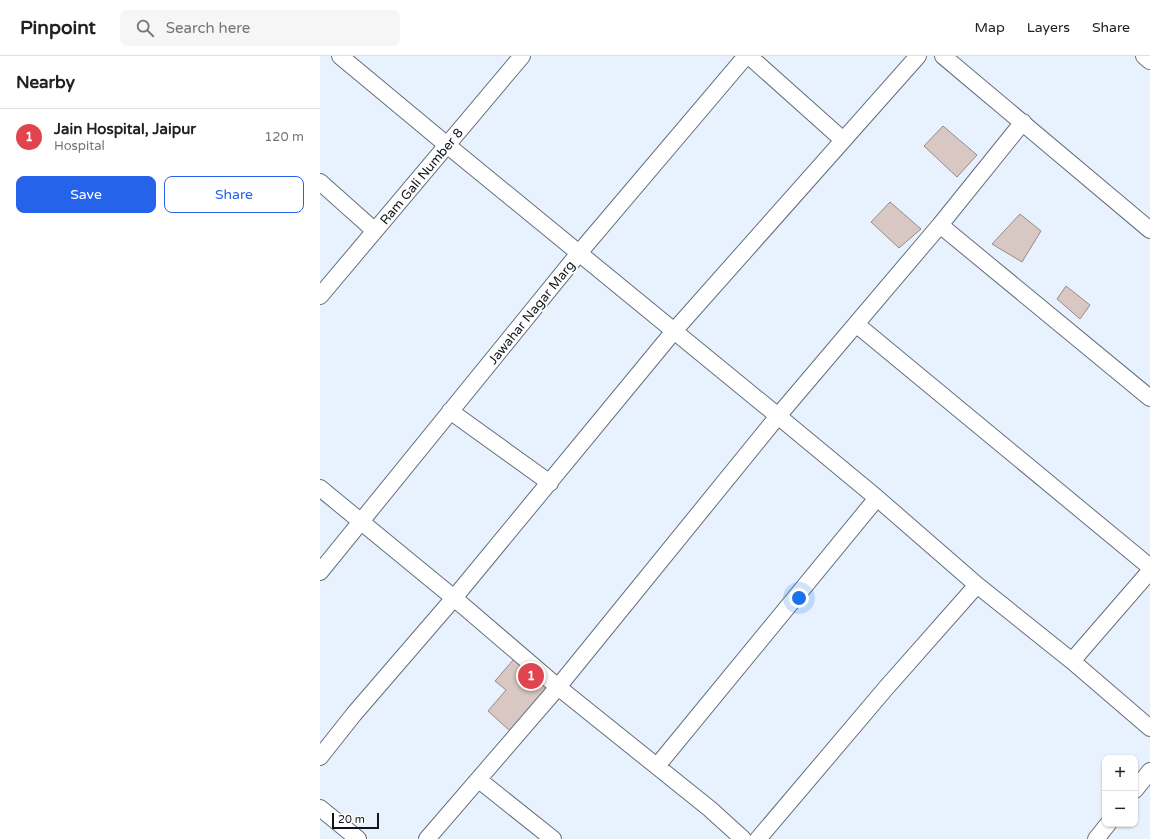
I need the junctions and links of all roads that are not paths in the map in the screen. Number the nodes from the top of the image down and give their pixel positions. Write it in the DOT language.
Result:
graph roads {
  1 [pos="340,56"];
  2 [pos="522,56"];
  3 [pos="746,56"];
  4 [pos="749,56"];
  5 [pos="918,56"];
  6 [pos="943,56"];
  7 [pos="1144,56"];
  8 [pos="1150,61"];
  9 [pos="1023,122"];
  10 [pos="843,140"];
  11 [pos="447,145"];
  12 [pos="320,182"];
  13 [pos="940,224"];
  14 [pos="1150,230"];
  15 [pos="375,231"];
  16 [pos="579,253"];
  17 [pos="320,296"];
  18 [pos="856,324"];
  19 [pos="674,331"];
  20 [pos="1150,398"];
  21 [pos="450,411"];
  22 [pos="778,416"];
  23 [pos="550,483"];
  24 [pos="320,488"];
  25 [pos="877,498"];
  26 [pos="360,522"];
  27 [pos="1150,567"];
  28 [pos="1150,571"];
  29 [pos="320,572"];
  30 [pos="977,585"];
  31 [pos="454,598"];
  32 [pos="1072,661"];
  33 [pos="558,687"];
  34 [pos="1150,728"];
  35 [pos="320,757"];
  36 [pos="657,766"];
  37 [pos="1150,771"];
  38 [pos="478,780"];
  39 [pos="1138,786"];
  40 [pos="320,808"];
  41 [pos="1106,827"];
  42 [pos="358,839"];
  43 [pos="427,839"];
  44 [pos="553,839"];
  45 [pos="743,839"];
  46 [pos="758,839"];
  47 [pos="1096,839"];
  1 -- 11 [label="street"];
  2 -- 11 [label="street, Ram Gali Number 8"];
  3 -- 16 [label="street, Jawahar Nagar Marg"];
  4 -- 10 [label="street"];
  5 -- 10 [label="street"];
  6 -- 9 [label="street"];
  7 -- 8 [label="street"];
  9 -- 13 [label="street"];
  9 -- 14 [label="street"];
  10 -- 19 [label="street"];
  11 -- 15 [label="street, Ram Gali Number 8"];
  11 -- 16 [label="street"];
  12 -- 15 [label="street"];
  13 -- 18 [label="street"];
  13 -- 20 [label="street"];
  15 -- 17 [label="street, Ram Gali Number 8"];
  16 -- 19 [label="street"];
  16 -- 21 [label="street, Jawahar Nagar Marg"];
  18 -- 22 [label="street"];
  18 -- 27 [label="street"];
  19 -- 22 [label="street"];
  19 -- 23 [label="street"];
  21 -- 23 [label="street"];
  21 -- 26 [label="street, Jawahar Nagar Marg"];
  22 -- 25 [label="street"];
  22 -- 33 [label="street"];
  23 -- 31 [label="street"];
  24 -- 26 [label="street"];
  25 -- 30 [label="street"];
  25 -- 36 [label="street"];
  26 -- 29 [label="street, Jawahar Nagar Marg"];
  26 -- 31 [label="street"];
  28 -- 32 [label="street"];
  30 -- 32 [label="street"];
  30 -- 46 [label="street"];
  31 -- 33 [label="street"];
  31 -- 35 [label="street"];
  32 -- 34 [label="street"];
  33 -- 36 [label="street"];
  33 -- 38 [label="street"];
  36 -- 45 [label="street"];
  37 -- 39 [label="street"];
  38 -- 43 [label="street"];
  38 -- 44 [label="street"];
  40 -- 42 [label="street"];
  41 -- 47 [label="street"];
}
